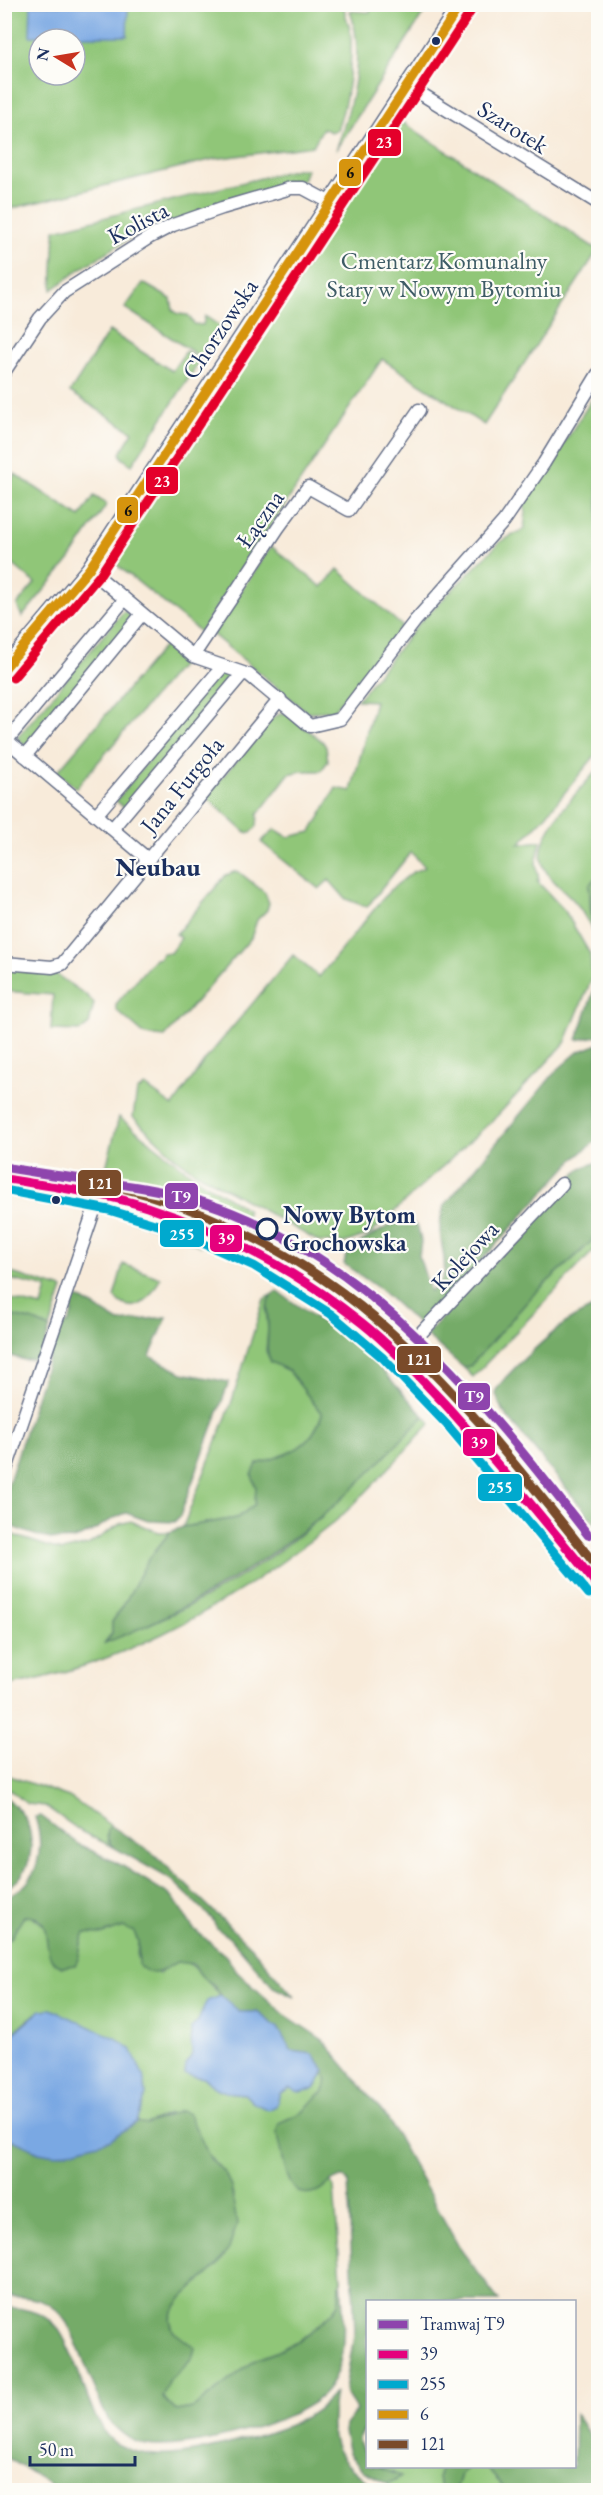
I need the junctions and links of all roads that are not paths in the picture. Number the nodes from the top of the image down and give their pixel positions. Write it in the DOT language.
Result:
graph roads {
  1 [pos="461,4"];
  2 [pos="407,85"];
  3 [pos="598,191"];
  4 [pos="582,194"];
  5 [pos="598,202"];
  6 [pos="331,203"];
  7 [pos="4,372"];
  8 [pos="598,374"];
  9 [pos="419,410"];
  10 [pos="89,569"];
  11 [pos="125,599"];
  12 [pos="142,614"];
  13 [pos="193,657"];
  14 [pos="224,666"];
  15 [pos="4,670"];
  16 [pos="243,673"];
  17 [pos="280,699"];
  18 [pos="6,739"];
  19 [pos="25,756"];
  20 [pos="96,815"];
  21 [pos="112,829"];
  22 [pos="148,860"];
  23 [pos="4,963"];
  24 [pos="4,1178"];
  25 [pos="562,1184"];
  26 [pos="99,1196"];
  27 [pos="399,1356"];
  28 [pos="4,1475"];
  29 [pos="598,1586"];
  1 -- 2 [label="street, Chorzowska"];
  2 -- 4 [label="street, Szarotek"];
  2 -- 6 [label="street, Chorzowska"];
  3 -- 4 [label="street"];
  4 -- 5 [label="street, Szarotek"];
  6 -- 7 [label="street, Kolista"];
  6 -- 10 [label="street, Chorzowska"];
  8 -- 17 [label="street"];
  9 -- 13 [label="street, Łączna"];
  10 -- 11 [label="street"];
  10 -- 15 [label="street, Chorzowska"];
  11 -- 12 [label="street"];
  11 -- 18 [label="street"];
  12 -- 13 [label="street"];
  12 -- 19 [label="street"];
  13 -- 14 [label="street"];
  14 -- 16 [label="street"];
  14 -- 20 [label="street"];
  16 -- 17 [label="street"];
  16 -- 21 [label="street"];
  17 -- 22 [label="street, Jana Furgoła"];
  18 -- 19 [label="street"];
  19 -- 20 [label="street"];
  20 -- 21 [label="street"];
  21 -- 22 [label="street"];
  22 -- 23 [label="street, Jana Furgoła"];
  24 -- 26 [label="street"];
  25 -- 27 [label="street, Kolejowa"];
  26 -- 27 [label="street"];
  26 -- 28 [label="street"];
  27 -- 29 [label="street"];
}
